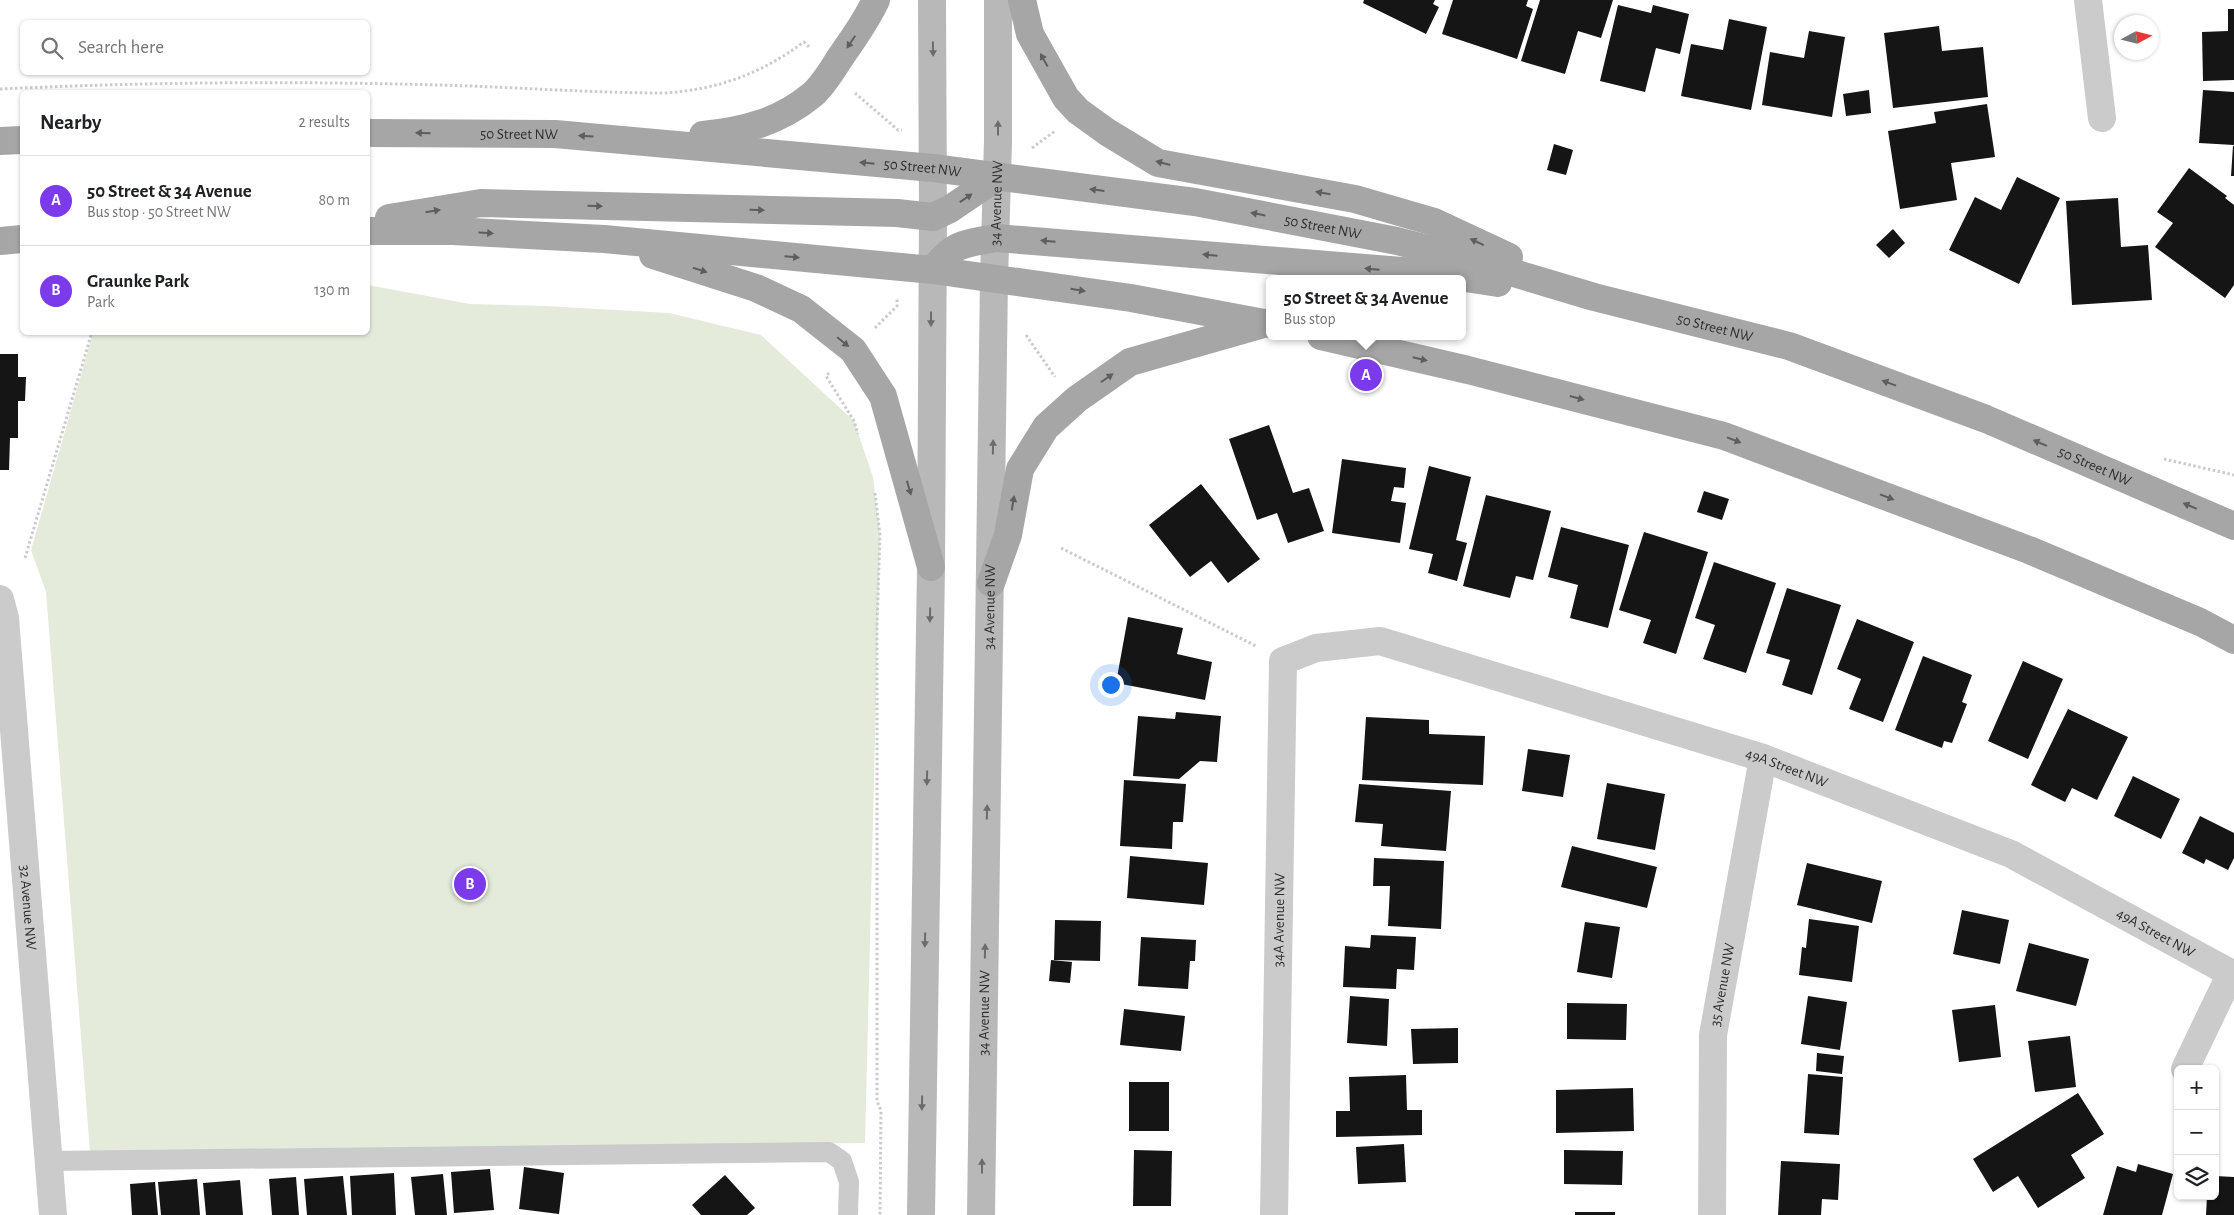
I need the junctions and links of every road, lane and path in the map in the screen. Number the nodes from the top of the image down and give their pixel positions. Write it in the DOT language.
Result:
graph roads {
  1 [pos="876,0"];
  2 [pos="932,0"];
  3 [pos="998,0"];
  4 [pos="1022,0"];
  5 [pos="2088,0"];
  6 [pos="804,42"];
  7 [pos="0,89"];
  8 [pos="2102,118"];
  9 [pos="370,132"];
  10 [pos="20,140"];
  11 [pos="634,140"];
  12 [pos="0,142"];
  13 [pos="933,168"];
  14 [pos="997,177"];
  15 [pos="933,217"];
  16 [pos="370,221"];
  17 [pos="370,231"];
  18 [pos="996,238"];
  19 [pos="20,239"];
  20 [pos="604,239"];
  21 [pos="0,241"];
  22 [pos="933,270"];
  23 [pos="1446,275"];
  24 [pos="1466,278"];
  25 [pos="994,280"];
  26 [pos="1594,297"];
  27 [pos="1266,324"];
  28 [pos="1266,325"];
  29 [pos="1025,334"];
  30 [pos="91,335"];
  31 [pos="1338,340"];
  32 [pos="1789,346"];
  33 [pos="826,376"];
  34 [pos="1056,379"];
  35 [pos="860,440"];
  36 [pos="874,486"];
  37 [pos="2234,526"];
  38 [pos="1061,548"];
  39 [pos="25,558"];
  40 [pos="931,567"];
  41 [pos="991,583"];
  42 [pos="0,599"];
  43 [pos="2234,640"];
  44 [pos="1283,661"];
  45 [pos="1763,758"];
  46 [pos="2232,974"];
  47 [pos="2187,1065"];
  48 [pos="49,1161"];
  49 [pos="53,1215"];
  50 [pos="848,1215"];
  51 [pos="880,1215"];
  52 [pos="921,1215"];
  53 [pos="982,1215"];
  54 [pos="1274,1215"];
  55 [pos="1712,1215"];
  1 -- 11 [label="main road, one-way"];
  2 -- 13 [label="main road, one-way"];
  14 -- 3 [label="main road, 34 Avenue NW, one-way"];
  32 -- 4 [label="main road, one-way"];
  5 -- 8 [label="street"];
  6 -- 7 [label="path"];
  11 -- 9 [label="main road, 50 Street NW, one-way"];
  10 -- 12 [label="main road"];
  13 -- 11 [label="main road, 50 Street NW, one-way"];
  13 -- 14 [label="main road, 50 Street NW"];
  13 -- 15 [label="main road"];
  15 -- 14 [label="main road, one-way"];
  14 -- 18 [label="main road, 34 Avenue NW"];
  26 -- 14 [label="main road, 50 Street NW, one-way"];
  16 -- 15 [label="main road, one-way"];
  15 -- 22 [label="main road"];
  17 -- 20 [label="main road, one-way"];
  18 -- 22 [label="main road"];
  23 -- 18 [label="main road, one-way"];
  18 -- 25 [label="main road, 34 Avenue NW"];
  19 -- 21 [label="main road"];
  20 -- 22 [label="main road, one-way"];
  20 -- 40 [label="main road, one-way"];
  22 -- 25 [label="main road"];
  22 -- 40 [label="main road, one-way"];
  26 -- 24 [label="main road, one-way"];
  25 -- 27 [label="main road, one-way"];
  41 -- 25 [label="main road, 34 Avenue NW, one-way"];
  26 -- 32 [label="main road, 50 Street NW"];
  41 -- 28 [label="main road, one-way"];
  29 -- 34 [label="path"];
  30 -- 39 [label="path"];
  31 -- 43 [label="main road, one-way"];
  37 -- 32 [label="main road, 50 Street NW, one-way"];
  33 -- 35 [label="path"];
  36 -- 51 [label="path"];
  38 -- 44 [label="path"];
  40 -- 52 [label="main road, one-way"];
  53 -- 41 [label="main road, 34 Avenue NW, one-way"];
  42 -- 48 [label="street, 32 Avenue NW"];
  44 -- 45 [label="street, 49A Street NW"];
  44 -- 54 [label="street, 34A Avenue NW"];
  45 -- 46 [label="street, 49A Street NW"];
  45 -- 55 [label="street, 35 Avenue NW"];
  46 -- 47 [label="street, 49A Street NW"];
  48 -- 49 [label="street, 32 Avenue NW"];
  48 -- 50 [label="lane"];
}
